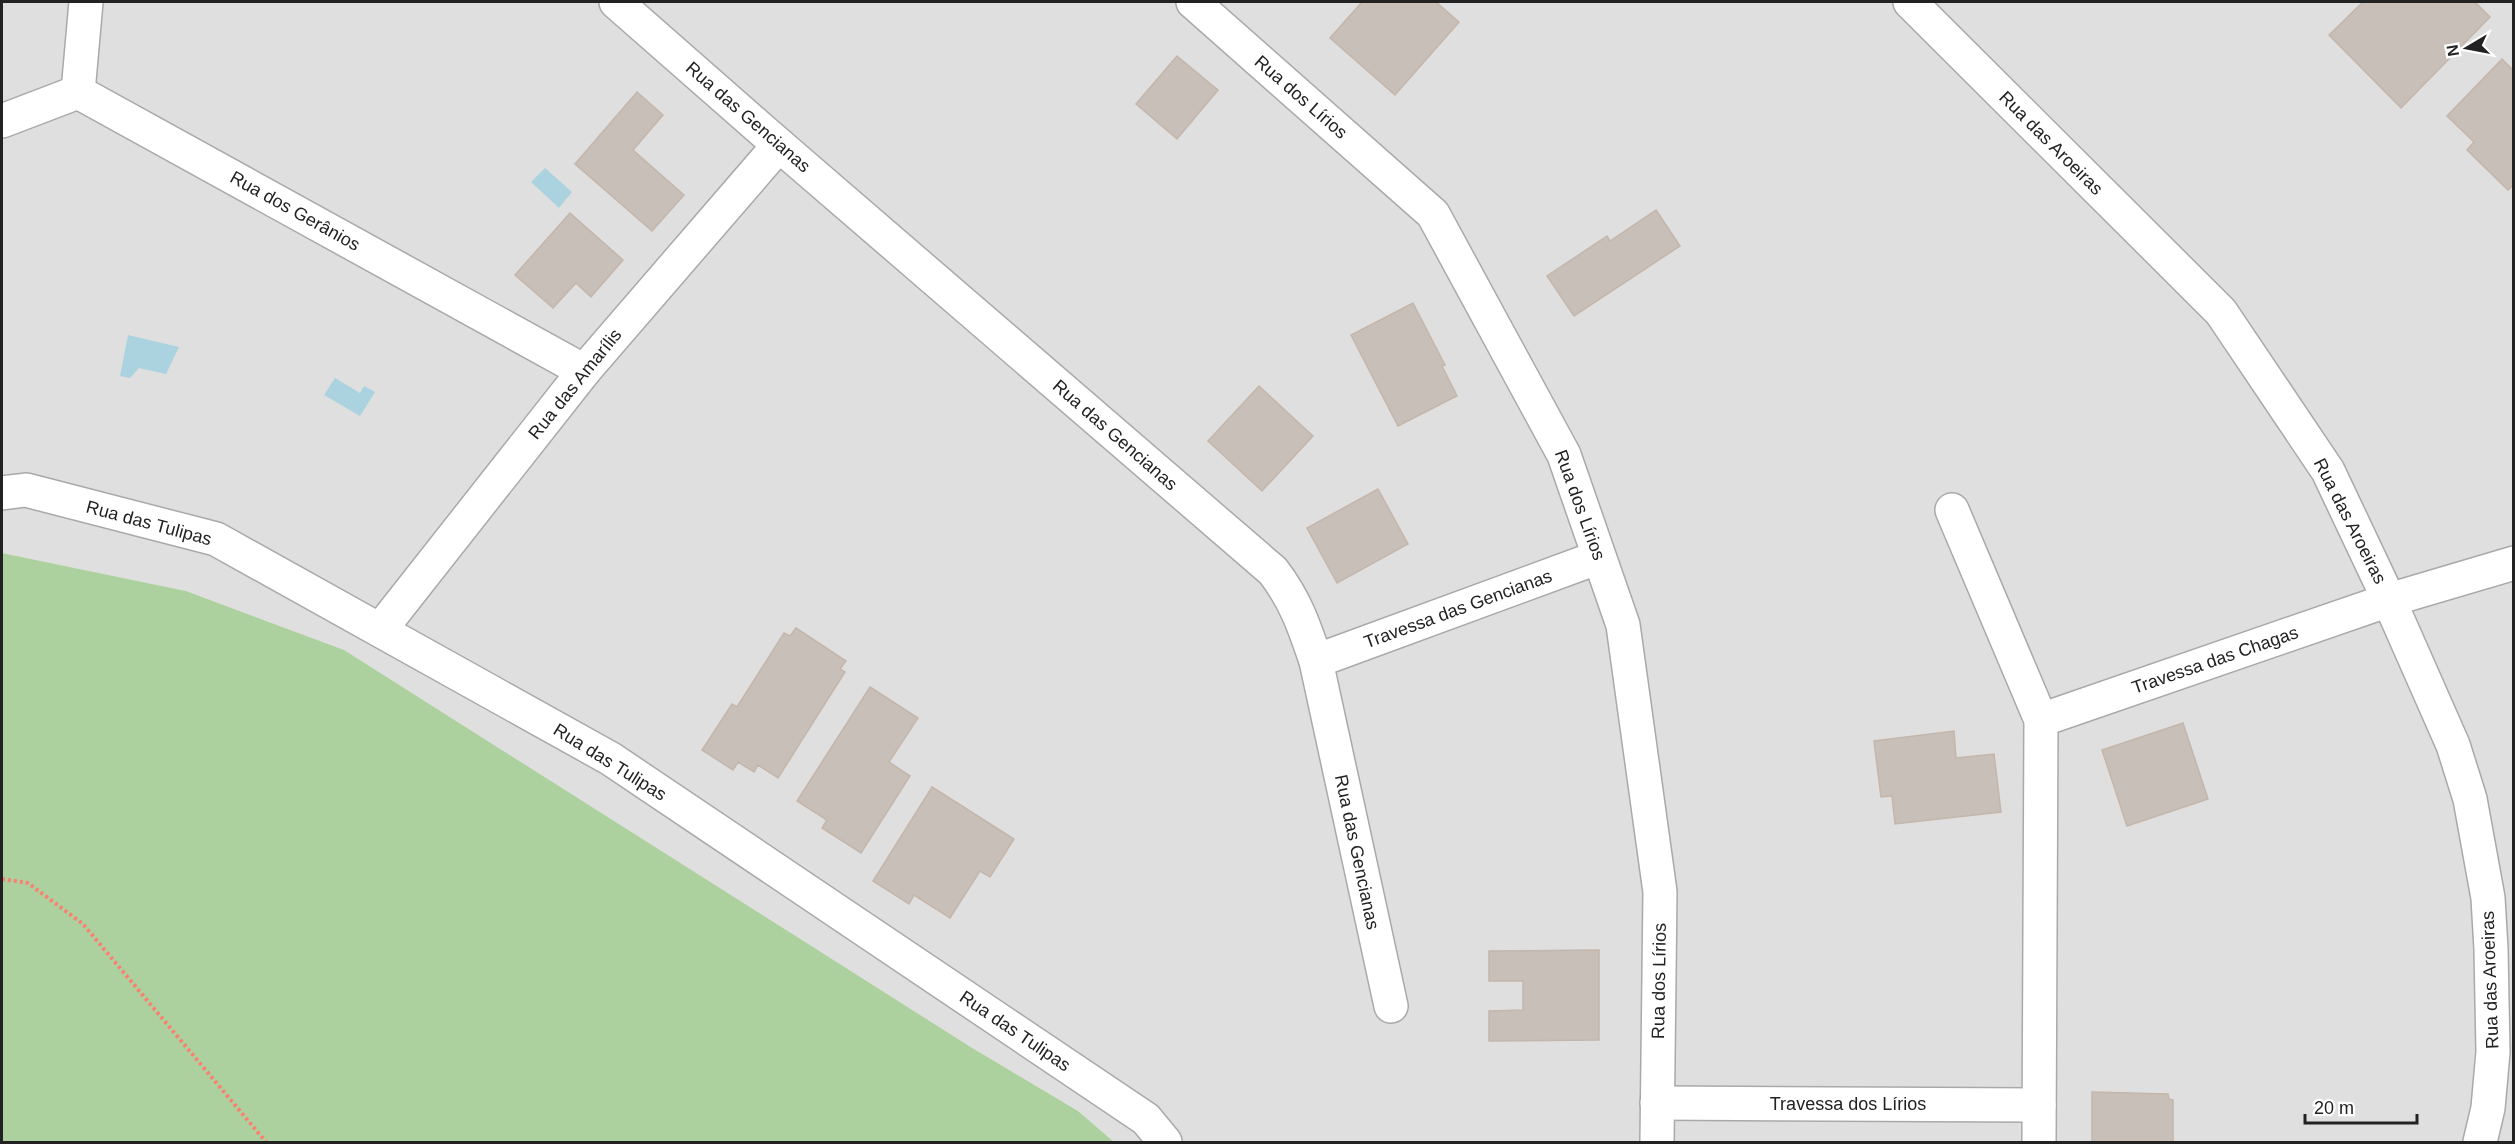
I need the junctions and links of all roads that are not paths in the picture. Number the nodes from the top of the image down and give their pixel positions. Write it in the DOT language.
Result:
graph roads {
  1 [pos="86,2"];
  2 [pos="616,2"];
  3 [pos="1193,2"];
  4 [pos="1910,2"];
  5 [pos="78,92"];
  6 [pos="2,122"];
  7 [pos="779,145"];
  8 [pos="584,371"];
  9 [pos="2,492"];
  10 [pos="1952,510"];
  11 [pos="1599,557"];
  12 [pos="2514,563"];
  13 [pos="2389,600"];
  14 [pos="380,630"];
  15 [pos="1316,661"];
  16 [pos="2042,720"];
  17 [pos="1391,1006"];
  18 [pos="1658,1103"];
  19 [pos="2039,1105"];
  20 [pos="1165,1143"];
  21 [pos="1657,1143"];
  22 [pos="2039,1143"];
  23 [pos="2480,1143"];
  1 -- 5 [label="street"];
  2 -- 7 [label="street, Rua das Gencianas"];
  3 -- 11 [label="street, Rua dos Lírios"];
  4 -- 13 [label="street, Rua das Aroeiras"];
  5 -- 6 [label="street"];
  5 -- 8 [label="street, Rua dos Gerânios"];
  7 -- 8 [label="street, Rua das Amarílis"];
  7 -- 15 [label="street, Rua das Gencianas"];
  8 -- 14 [label="street, Rua das Amarílis"];
  9 -- 14 [label="street, Rua das Tulipas"];
  10 -- 16 [label="street"];
  11 -- 15 [label="street, Travessa das Gencianas"];
  11 -- 18 [label="street, Rua dos Lírios"];
  12 -- 13 [label="street, Travessa das Chagas"];
  13 -- 16 [label="street, Travessa das Chagas"];
  13 -- 23 [label="street, Rua das Aroeiras"];
  14 -- 20 [label="street, Rua das Tulipas"];
  15 -- 17 [label="street, Rua das Gencianas"];
  16 -- 19 [label="street"];
  18 -- 19 [label="street, Travessa dos Lírios"];
  18 -- 21 [label="street, Rua dos Lírios"];
  19 -- 22 [label="street"];
}
